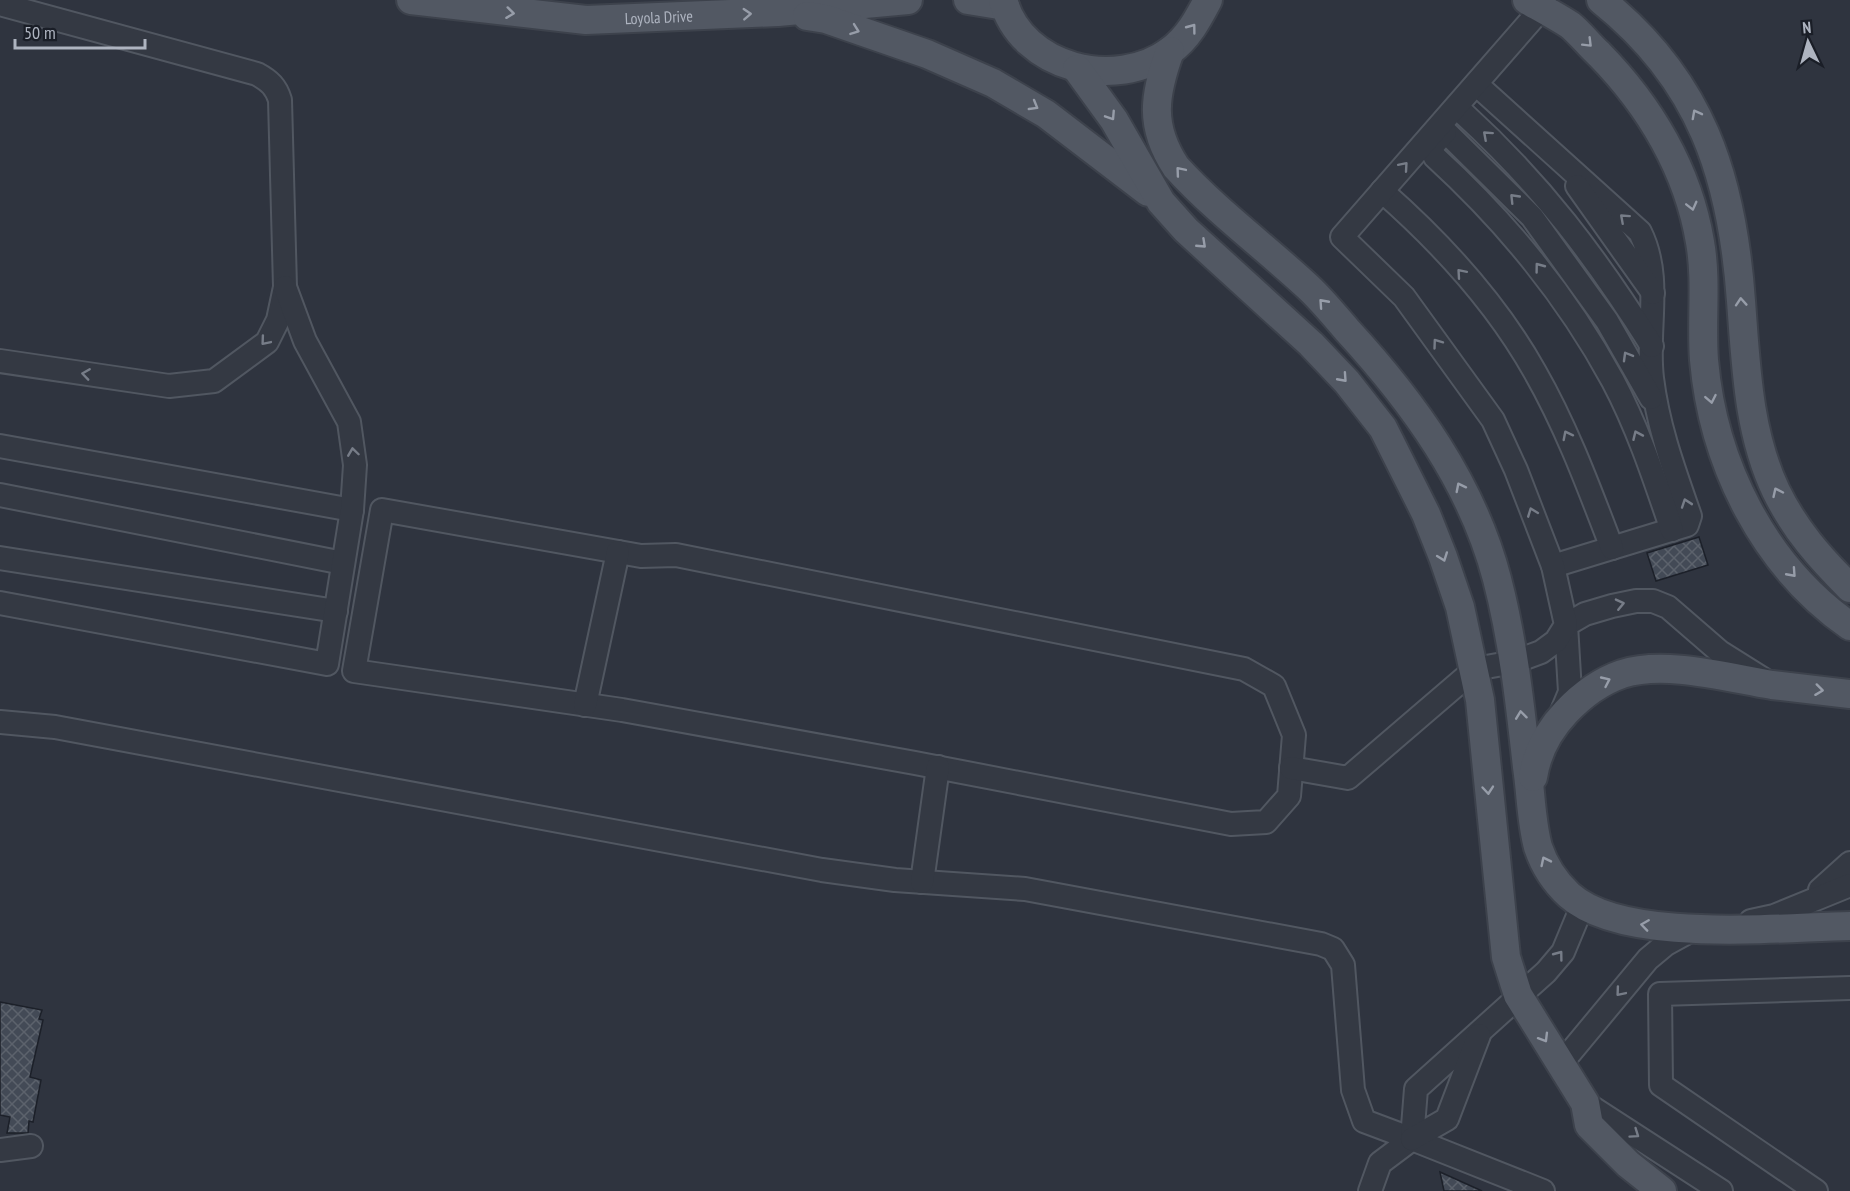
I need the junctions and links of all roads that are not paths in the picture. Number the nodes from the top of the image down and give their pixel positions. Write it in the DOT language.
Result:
graph roads {
  1 [pos="411,0"];
  2 [pos="908,0"];
  3 [pos="968,0"];
  4 [pos="1208,0"];
  5 [pos="1601,0"];
  6 [pos="1004,3"];
  7 [pos="1538,3"];
  8 [pos="0,4"];
  9 [pos="22,5"];
  10 [pos="778,12"];
  11 [pos="1170,51"];
  12 [pos="1077,69"];
  13 [pos="1479,88"];
  14 [pos="1463,112"];
  15 [pos="1446,132"];
  16 [pos="1382,191"];
  17 [pos="1161,202"];
  18 [pos="285,287"];
  19 [pos="1652,346"];
  20 [pos="0,361"];
  21 [pos="1656,407"];
  22 [pos="0,446"];
  23 [pos="0,495"];
  24 [pos="352,510"];
  25 [pos="1672,530"];
  26 [pos="1612,548"];
  27 [pos="618,552"];
  28 [pos="0,558"];
  29 [pos="343,563"];
  30 [pos="1553,566"];
  31 [pos="1850,588"];
  32 [pos="0,603"];
  33 [pos="336,611"];
  34 [pos="1566,625"];
  35 [pos="1850,626"];
  36 [pos="1514,662"];
  37 [pos="1474,669"];
  38 [pos="1772,685"];
  39 [pos="1850,694"];
  40 [pos="585,705"];
  41 [pos="1558,720"];
  42 [pos="0,722"];
  43 [pos="938,767"];
  44 [pos="1291,768"];
  45 [pos="1531,794"];
  46 [pos="1846,875"];
  47 [pos="922,882"];
  48 [pos="1583,904"];
  49 [pos="1850,926"];
  50 [pos="1696,927"];
  51 [pos="1850,988"];
  52 [pos="1518,995"];
  53 [pos="1481,1029"];
  54 [pos="1560,1065"];
  55 [pos="1585,1103"];
  56 [pos="1412,1140"];
  57 [pos="31,1146"];
  58 [pos="0,1150"];
  59 [pos="1657,1187"];
  60 [pos="1370,1191"];
  61 [pos="1543,1191"];
  62 [pos="1721,1191"];
  63 [pos="1816,1191"];
  1 -- 10 [label="main road, Loyola Drive, one-way"];
  2 -- 10 [label="main road, Loyola Drive"];
  3 -- 6 [label="main road"];
  11 -- 4 [label="main road, one-way"];
  31 -- 5 [label="main road, one-way"];
  6 -- 12 [label="main road"];
  7 -- 13 [label="lane"];
  7 -- 35 [label="main road, one-way"];
  8 -- 9 [label="lane"];
  9 -- 18 [label="lane"];
  10 -- 17 [label="main road, one-way"];
  11 -- 12 [label="main road"];
  36 -- 11 [label="main road, one-way"];
  12 -- 17 [label="main road, one-way"];
  13 -- 14 [label="lane"];
  16 -- 13 [label="lane, one-way"];
  19 -- 13 [label="lane, one-way"];
  14 -- 15 [label="lane"];
  19 -- 14 [label="lane, one-way"];
  21 -- 15 [label="lane, one-way"];
  25 -- 15 [label="lane, one-way"];
  26 -- 16 [label="lane, one-way"];
  30 -- 16 [label="lane, one-way"];
  17 -- 37 [label="main road, one-way"];
  18 -- 20 [label="lane, one-way"];
  24 -- 18 [label="lane, one-way"];
  19 -- 21 [label="lane"];
  25 -- 21 [label="lane, one-way"];
  22 -- 24 [label="lane"];
  23 -- 29 [label="lane"];
  24 -- 29 [label="lane"];
  25 -- 26 [label="lane"];
  26 -- 30 [label="lane"];
  27 -- 40 [label="lane"];
  27 -- 40 [label="lane"];
  27 -- 44 [label="lane"];
  28 -- 33 [label="lane"];
  29 -- 33 [label="lane"];
  30 -- 34 [label="lane"];
  32 -- 33 [label="lane"];
  34 -- 36 [label="lane"];
  34 -- 38 [label="lane, one-way"];
  34 -- 41 [label="lane"];
  36 -- 37 [label="lane"];
  45 -- 36 [label="main road, one-way"];
  37 -- 44 [label="lane"];
  37 -- 52 [label="main road, one-way"];
  38 -- 39 [label="main road, one-way"];
  41 -- 38 [label="main road, one-way"];
  40 -- 43 [label="lane"];
  41 -- 45 [label="main road"];
  42 -- 47 [label="lane"];
  43 -- 44 [label="lane"];
  43 -- 47 [label="lane"];
  48 -- 45 [label="main road, one-way"];
  46 -- 50 [label="lane"];
  47 -- 56 [label="lane"];
  50 -- 48 [label="main road, one-way"];
  52 -- 48 [label="lane, one-way"];
  49 -- 50 [label="main road"];
  50 -- 54 [label="lane, one-way"];
  51 -- 63 [label="lane"];
  52 -- 53 [label="lane"];
  52 -- 54 [label="main road, one-way"];
  53 -- 56 [label="lane"];
  53 -- 56 [label="lane"];
  54 -- 55 [label="main road"];
  55 -- 59 [label="main road"];
  55 -- 62 [label="lane, one-way"];
  56 -- 60 [label="lane"];
  56 -- 61 [label="lane"];
  57 -- 58 [label="lane"];
}
